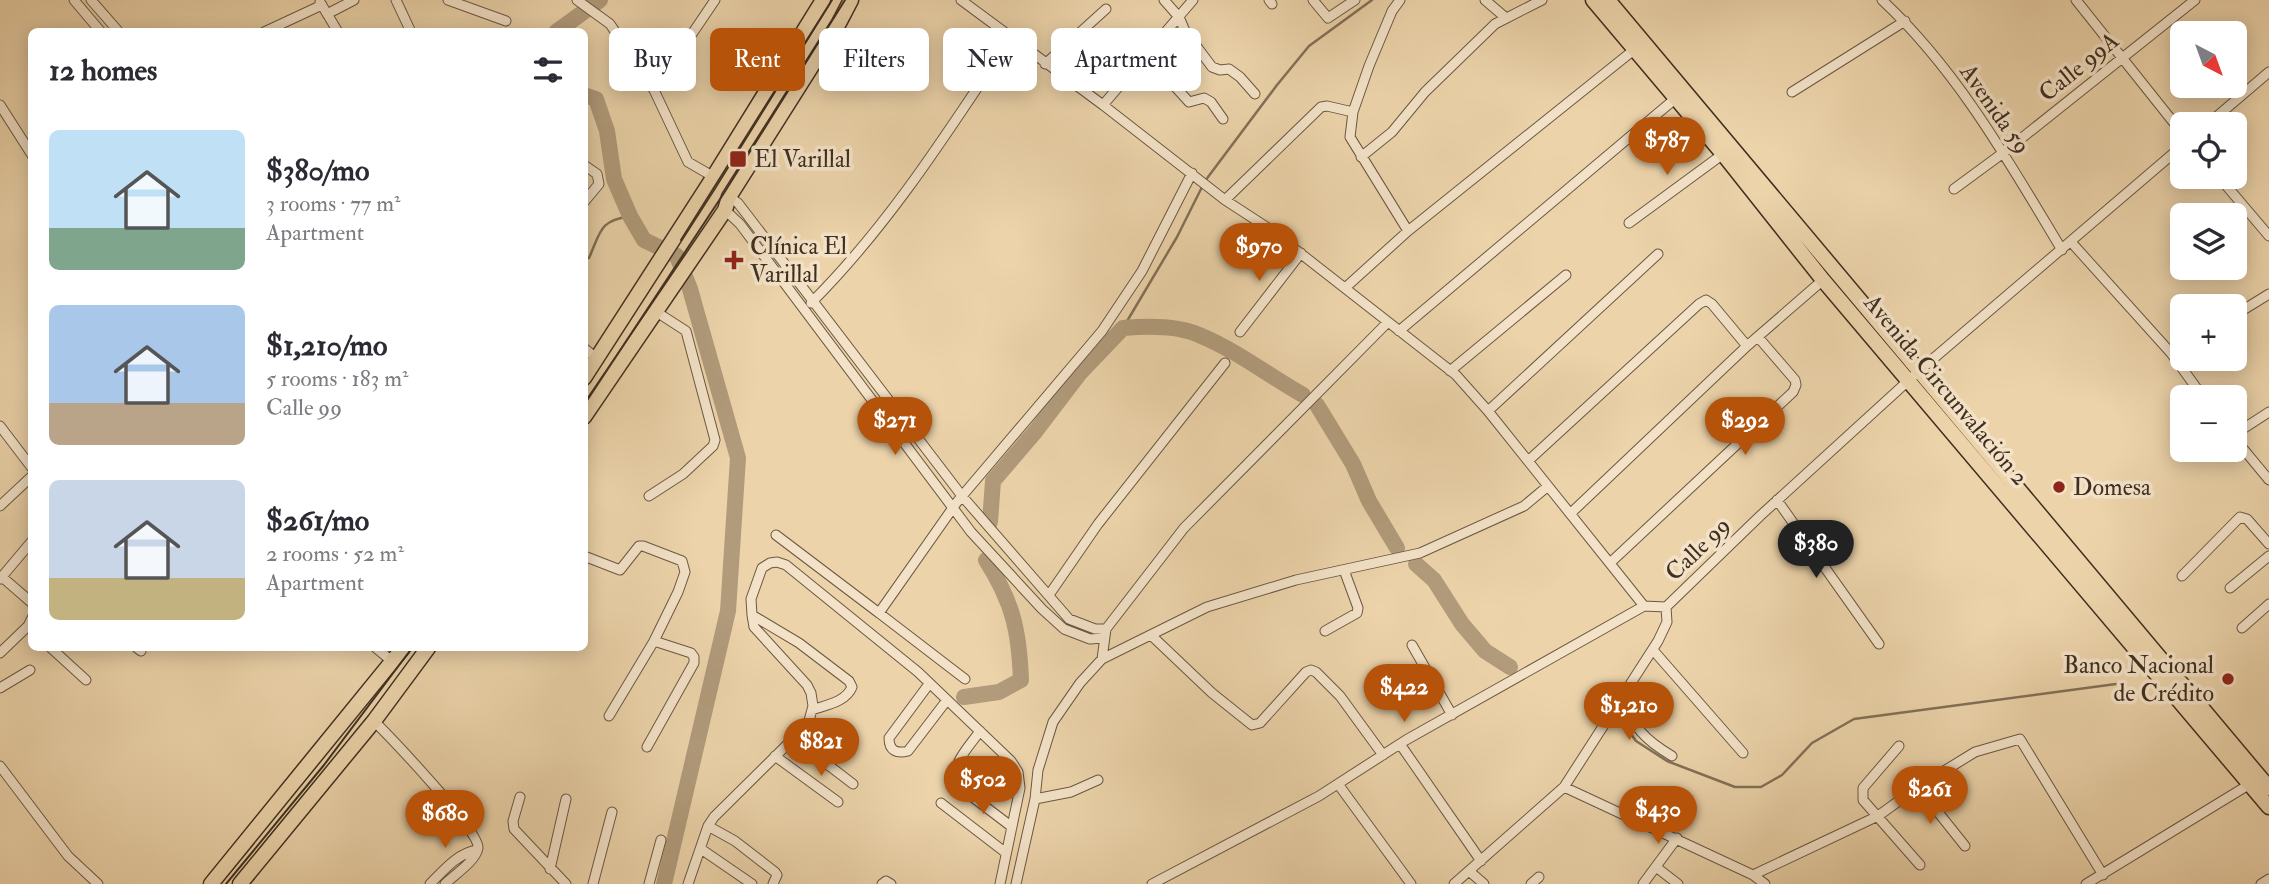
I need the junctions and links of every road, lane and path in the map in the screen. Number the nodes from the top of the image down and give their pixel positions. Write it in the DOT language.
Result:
graph roads {
  1 [pos="74,0"];
  2 [pos="354,0"];
  3 [pos="396,0"];
  4 [pos="448,0"];
  5 [pos="577,0"];
  6 [pos="715,0"];
  7 [pos="823,0"];
  8 [pos="851,0"];
  9 [pos="962,0"];
  10 [pos="1164,0"];
  11 [pos="1194,0"];
  12 [pos="1313,0"];
  13 [pos="1355,0"];
  14 [pos="1401,0"];
  15 [pos="1485,0"];
  16 [pos="1542,0"];
  17 [pos="1593,0"];
  18 [pos="1608,0"];
  19 [pos="1882,0"];
  20 [pos="2076,0"];
  21 [pos="2195,0"];
  22 [pos="95,1"];
  23 [pos="320,2"];
  24 [pos="1106,9"];
  25 [pos="327,14"];
  26 [pos="1178,18"];
  27 [pos="1506,18"];
  28 [pos="506,21"];
  29 [pos="1905,21"];
  30 [pos="98,28"];
  31 [pos="115,28"];
  32 [pos="271,28"];
  33 [pos="336,28"];
  34 [pos="409,28"];
  35 [pos="613,28"];
  36 [pos="696,28"];
  37 [pos="999,28"];
  38 [pos="1169,28"];
  39 [pos="1634,49"];
  40 [pos="2122,56"];
  41 [pos="1037,58"];
  42 [pos="1045,64"];
  43 [pos="2269,72"];
  44 [pos="654,91"];
  45 [pos="974,91"];
  46 [pos="1114,91"];
  47 [pos="1179,91"];
  48 [pos="1792,92"];
  49 [pos="1255,94"];
  50 [pos="1676,98"];
  51 [pos="1103,104"];
  52 [pos="0,105"];
  53 [pos="1353,112"];
  54 [pos="2222,112"];
  55 [pos="1223,118"];
  56 [pos="2170,118"];
  57 [pos="28,149"];
  58 [pos="2003,153"];
  59 [pos="1723,154"];
  60 [pos="2170,156"];
  61 [pos="1361,157"];
  62 [pos="588,168"];
  63 [pos="1192,173"];
  64 [pos="714,177"];
  65 [pos="1954,189"];
  66 [pos="2229,189"];
  67 [pos="588,198"];
  68 [pos="1225,200"];
  69 [pos="727,203"];
  70 [pos="1629,223"];
  71 [pos="1408,231"];
  72 [pos="2269,236"];
  73 [pos="2071,242"];
  74 [pos="2062,250"];
  75 [pos="1301,253"];
  76 [pos="1658,254"];
  77 [pos="1566,275"];
  78 [pos="1823,279"];
  79 [pos="1345,288"];
  80 [pos="2269,294"];
  81 [pos="813,300"];
  82 [pos="2247,308"];
  83 [pos="805,309"];
  84 [pos="655,311"];
  85 [pos="1387,323"];
  86 [pos="1398,331"];
  87 [pos="1240,332"];
  88 [pos="1758,337"];
  89 [pos="1746,346"];
  90 [pos="588,351"];
  91 [pos="2170,353"];
  92 [pos="597,359"];
  93 [pos="1225,363"];
  94 [pos="1450,370"];
  95 [pos="1920,370"];
  96 [pos="588,372"];
  97 [pos="1909,381"];
  98 [pos="588,410"];
  99 [pos="1488,411"];
  100 [pos="2269,412"];
  101 [pos="0,426"];
  102 [pos="2247,426"];
  103 [pos="2247,453"];
  104 [pos="1528,461"];
  105 [pos="28,463"];
  106 [pos="28,480"];
  107 [pos="2269,480"];
  108 [pos="1548,486"];
  109 [pos="649,496"];
  110 [pos="962,496"];
  111 [pos="1777,500"];
  112 [pos="0,506"];
  113 [pos="953,509"];
  114 [pos="1571,513"];
  115 [pos="776,535"];
  116 [pos="2269,544"];
  117 [pos="28,546"];
  118 [pos="22,553"];
  119 [pos="2269,556"];
  120 [pos="28,558"];
  121 [pos="588,558"];
  122 [pos="1610,563"];
  123 [pos="1343,570"];
  124 [pos="2182,576"];
  125 [pos="1,578"];
  126 [pos="2230,587"];
  127 [pos="1049,595"];
  128 [pos="28,600"];
  129 [pos="2269,604"];
  130 [pos="1644,606"];
  131 [pos="1666,607"];
  132 [pos="879,613"];
  133 [pos="752,615"];
  134 [pos="28,627"];
  135 [pos="2242,628"];
  136 [pos="1325,631"];
  137 [pos="1105,634"];
  138 [pos="1152,636"];
  139 [pos="654,641"];
  140 [pos="1879,644"];
  141 [pos="1412,645"];
  142 [pos="1653,650"];
  143 [pos="54,651"];
  144 [pos="380,651"];
  145 [pos="401,651"];
  146 [pos="426,651"];
  147 [pos="0,653"];
  148 [pos="1102,659"];
  149 [pos="393,662"];
  150 [pos="30,670"];
  151 [pos="965,679"];
  152 [pos="86,680"];
  153 [pos="929,684"];
  154 [pos="0,688"];
  155 [pos="1622,698"];
  156 [pos="947,700"];
  157 [pos="812,710"];
  158 [pos="1452,715"];
  159 [pos="609,716"];
  160 [pos="374,721"];
  161 [pos="980,731"];
  162 [pos="793,738"];
  163 [pos="1400,744"];
  164 [pos="1899,746"];
  165 [pos="647,747"];
  166 [pos="1743,753"];
  167 [pos="1383,755"];
  168 [pos="775,756"];
  169 [pos="1672,756"];
  170 [pos="0,766"];
  171 [pos="1098,780"];
  172 [pos="1338,784"];
  173 [pos="2250,784"];
  174 [pos="853,785"];
  175 [pos="1564,787"];
  176 [pos="1918,787"];
  177 [pos="2269,788"];
  178 [pos="520,797"];
  179 [pos="566,799"];
  180 [pos="1035,799"];
  181 [pos="838,802"];
  182 [pos="941,803"];
  183 [pos="2269,807"];
  184 [pos="612,812"];
  185 [pos="1878,816"];
  186 [pos="708,826"];
  187 [pos="1012,827"];
  188 [pos="1677,838"];
  189 [pos="661,840"];
  190 [pos="1965,846"];
  191 [pos="701,849"];
  192 [pos="477,850"];
  193 [pos="1006,853"];
  194 [pos="1480,861"];
  195 [pos="1920,865"];
  196 [pos="1656,867"];
  197 [pos="550,869"];
  198 [pos="1469,871"];
  199 [pos="1753,874"];
  200 [pos="2103,876"];
  201 [pos="1539,877"];
  202 [pos="2269,879"];
  203 [pos="98,884"];
  204 [pos="211,884"];
  205 [pos="240,884"];
  206 [pos="430,884"];
  207 [pos="445,884"];
  208 [pos="566,884"];
  209 [pos="593,884"];
  210 [pos="649,884"];
  211 [pos="688,884"];
  212 [pos="752,884"];
  213 [pos="773,884"];
  214 [pos="882,884"];
  215 [pos="891,884"];
  216 [pos="1000,884"];
  217 [pos="1016,884"];
  218 [pos="1152,884"];
  219 [pos="1411,884"];
  220 [pos="1454,884"];
  221 [pos="1484,884"];
  222 [pos="1531,884"];
  223 [pos="1643,884"];
  224 [pos="1678,884"];
  225 [pos="1765,884"];
  226 [pos="2086,884"];
  227 [pos="2261,884"];
  1 -- 30 [label="street"];
  2 -- 25 [label="street"];
  3 -- 34 [label="street"];
  4 -- 28 [label="street"];
  5 -- 35 [label="street"];
  6 -- 36 [label="street"];
  7 -- 64 [label="main road"];
  8 -- 69 [label="main road"];
  9 -- 37 [label="street"];
  10 -- 26 [label="street"];
  11 -- 26 [label="street"];
  12 -- 13 [label="street"];
  14 -- 53 [label="street"];
  15 -- 27 [label="street"];
  16 -- 27 [label="street"];
  17 -- 39 [label="main road, Avenida Circunvalación 2"];
  18 -- 95 [label="main road, Avenida Circunvalación 2"];
  19 -- 29 [label="street, Avenida 59"];
  20 -- 40 [label="street"];
  21 -- 40 [label="street, Calle 99A"];
  22 -- 31 [label="street"];
  23 -- 25 [label="street"];
  23 -- 32 [label="street"];
  24 -- 42 [label="street"];
  25 -- 33 [label="street"];
  26 -- 38 [label="street"];
  26 -- 49 [label="street"];
  27 -- 61 [label="street"];
  29 -- 48 [label="street"];
  29 -- 58 [label="street, Avenida 59"];
  39 -- 50 [label="main road, Avenida Circunvalación 2"];
  39 -- 71 [label="street"];
  40 -- 56 [label="street"];
  40 -- 58 [label="street, Calle 99A"];
  41 -- 42 [label="street"];
  42 -- 51 [label="street"];
  43 -- 54 [label="street"];
  44 -- 64 [label="street"];
  45 -- 81 [label="street"];
  46 -- 51 [label="street"];
  47 -- 55 [label="street"];
  50 -- 59 [label="main road, Avenida Circunvalación 2"];
  50 -- 86 [label="street"];
  51 -- 63 [label="street"];
  52 -- 57 [label="street"];
  53 -- 61 [label="street"];
  53 -- 68 [label="street"];
  58 -- 65 [label="street, Calle 99A"];
  58 -- 74 [label="street, Avenida 59"];
  59 -- 70 [label="street"];
  59 -- 78 [label="main road, Avenida Circunvalación 2"];
  60 -- 73 [label="street, Calle 99"];
  61 -- 71 [label="street"];
  62 -- 67 [label="street"];
  63 -- 68 [label="street"];
  63 -- 110 [label="street"];
  64 -- 92 [label="main road"];
  66 -- 72 [label="street"];
  68 -- 75 [label="street"];
  69 -- 81 [label="street"];
  69 -- 83 [label="street"];
  69 -- 84 [label="main road"];
  71 -- 79 [label="street"];
  73 -- 74 [label="street, Calle 99"];
  73 -- 91 [label="street"];
  74 -- 95 [label="street, Calle 99"];
  75 -- 79 [label="street"];
  75 -- 87 [label="street"];
  76 -- 99 [label="street"];
  77 -- 94 [label="street"];
  78 -- 88 [label="street"];
  78 -- 97 [label="main road, Avenida Circunvalación 2"];
  79 -- 85 [label="street"];
  80 -- 82 [label="street"];
  81 -- 83 [label="street"];
  81 -- 110 [label="street"];
  83 -- 113 [label="street"];
  84 -- 98 [label="main road"];
  84 -- 109 [label="street"];
  85 -- 86 [label="street"];
  85 -- 137 [label="street"];
  86 -- 94 [label="street"];
  88 -- 89 [label="street"];
  88 -- 122 [label="street"];
  89 -- 104 [label="street"];
  89 -- 114 [label="street"];
  90 -- 92 [label="street"];
  92 -- 96 [label="main road"];
  93 -- 127 [label="street"];
  94 -- 99 [label="street"];
  95 -- 97 [label="street, Calle 99"];
  95 -- 177 [label="main road, Avenida Circunvalación 2"];
  97 -- 111 [label="street, Calle 99"];
  97 -- 173 [label="main road, Avenida Circunvalación 2"];
  99 -- 104 [label="street"];
  100 -- 102 [label="street"];
  101 -- 105 [label="street"];
  103 -- 107 [label="street"];
  104 -- 108 [label="street"];
  106 -- 112 [label="street"];
  108 -- 114 [label="street"];
  108 -- 123 [label="street"];
  110 -- 113 [label="street"];
  110 -- 127 [label="street"];
  111 -- 131 [label="street, Calle 99"];
  111 -- 140 [label="street"];
  113 -- 132 [label="street"];
  113 -- 137 [label="street"];
  114 -- 122 [label="street"];
  115 -- 132 [label="street"];
  116 -- 124 [label="street"];
  117 -- 118 [label="street"];
  118 -- 120 [label="street"];
  118 -- 125 [label="street"];
  119 -- 126 [label="street"];
  121 -- 139 [label="street"];
  122 -- 130 [label="street"];
  123 -- 136 [label="street"];
  123 -- 138 [label="street"];
  125 -- 128 [label="street"];
  127 -- 137 [label="street"];
  129 -- 135 [label="street"];
  130 -- 131 [label="street"];
  130 -- 158 [label="street"];
  131 -- 142 [label="street, Calle 99"];
  132 -- 151 [label="street"];
  133 -- 153 [label="street"];
  133 -- 157 [label="street"];
  133 -- 157 [label="street"];
  134 -- 147 [label="street"];
  137 -- 148 [label="street"];
  138 -- 148 [label="street"];
  138 -- 167 [label="street"];
  139 -- 159 [label="street"];
  139 -- 165 [label="street"];
  141 -- 158 [label="street"];
  142 -- 155 [label="street, Calle 99"];
  142 -- 166 [label="street"];
  143 -- 152 [label="street"];
  144 -- 149 [label="street"];
  145 -- 149 [label="main road"];
  146 -- 160 [label="main road"];
  148 -- 180 [label="street"];
  149 -- 204 [label="main road"];
  150 -- 154 [label="street"];
  153 -- 156 [label="street"];
  153 -- 156 [label="street"];
  155 -- 169 [label="street"];
  155 -- 175 [label="street, Calle 99"];
  156 -- 161 [label="street"];
  157 -- 162 [label="street"];
  158 -- 163 [label="street"];
  160 -- 192 [label="street"];
  160 -- 205 [label="main road"];
  161 -- 187 [label="street"];
  161 -- 187 [label="street"];
  162 -- 168 [label="street"];
  162 -- 174 [label="street"];
  163 -- 167 [label="street"];
  163 -- 194 [label="street"];
  164 -- 185 [label="street"];
  167 -- 172 [label="street"];
  168 -- 181 [label="street"];
  168 -- 186 [label="street"];
  170 -- 203 [label="street"];
  171 -- 180 [label="street"];
  172 -- 218 [label="street"];
  172 -- 219 [label="street"];
  173 -- 183 [label="main road, Avenida Circunvalación 2"];
  173 -- 200 [label="street"];
  175 -- 188 [label="street"];
  175 -- 194 [label="street, Calle 99"];
  176 -- 185 [label="street"];
  176 -- 190 [label="street"];
  176 -- 200 [label="street"];
  178 -- 197 [label="street"];
  179 -- 197 [label="street"];
  180 -- 217 [label="street"];
  182 -- 193 [label="street"];
  184 -- 209 [label="street"];
  185 -- 195 [label="street"];
  185 -- 199 [label="street"];
  186 -- 191 [label="street"];
  186 -- 213 [label="street"];
  187 -- 193 [label="street"];
  188 -- 196 [label="street"];
  188 -- 199 [label="street"];
  189 -- 210 [label="street"];
  191 -- 211 [label="street"];
  191 -- 212 [label="street"];
  192 -- 206 [label="street"];
  192 -- 207 [label="street"];
  193 -- 216 [label="street"];
  194 -- 198 [label="street, Calle 99"];
  196 -- 223 [label="street"];
  196 -- 224 [label="street"];
  197 -- 208 [label="street"];
  198 -- 220 [label="street, Calle 99"];
  198 -- 221 [label="street"];
  199 -- 225 [label="street"];
  200 -- 226 [label="street"];
  201 -- 222 [label="street"];
  202 -- 227 [label="street"];
  214 -- 215 [label="street"];
}
